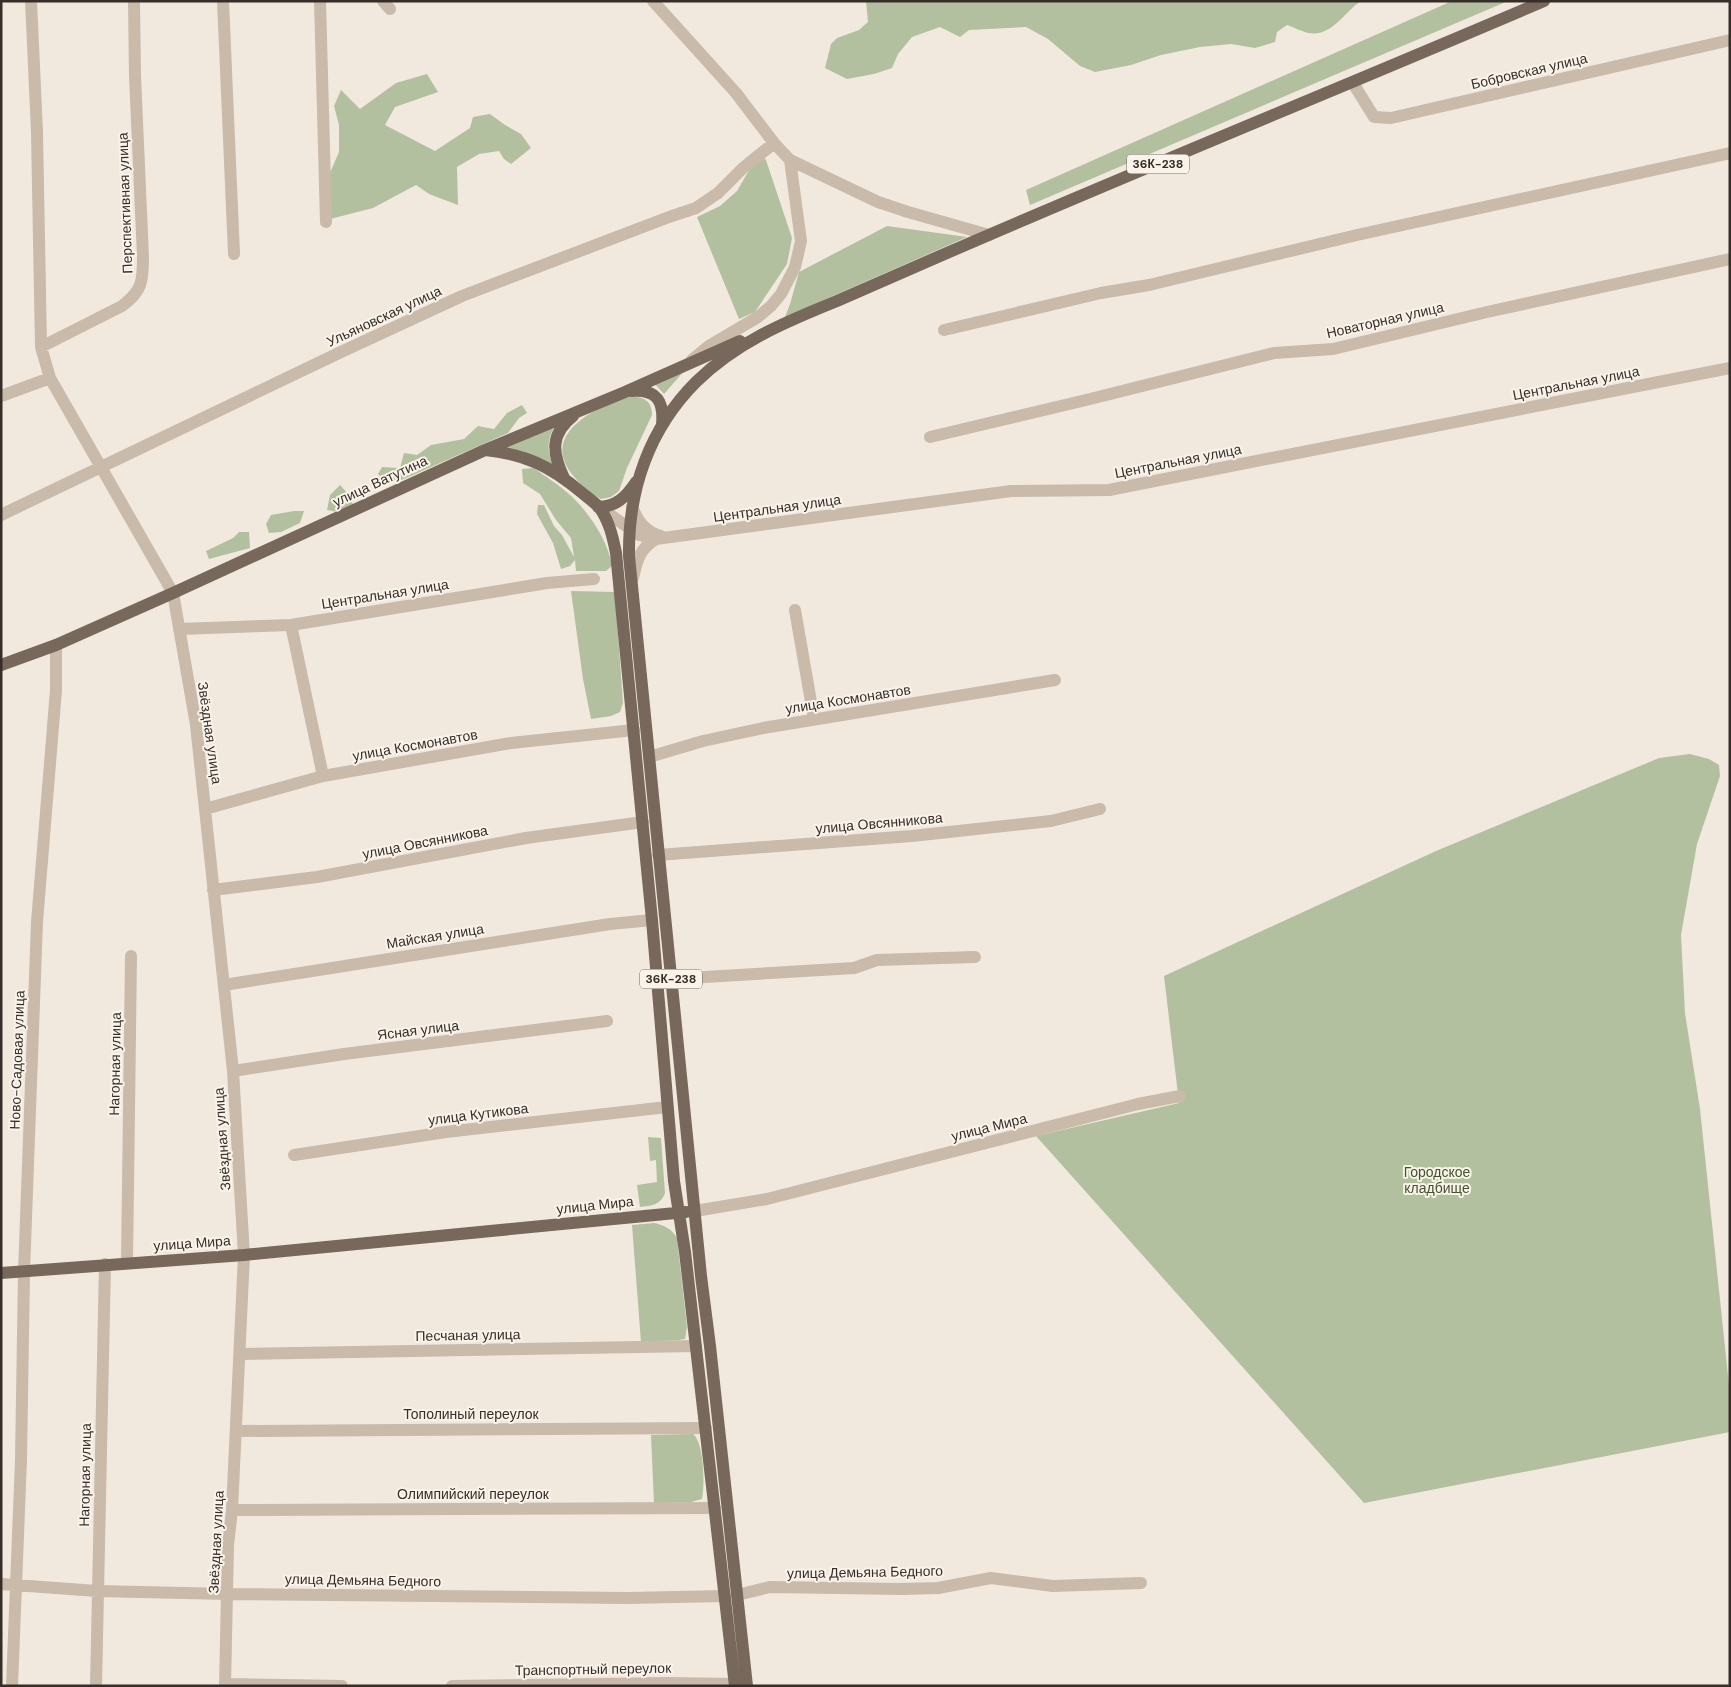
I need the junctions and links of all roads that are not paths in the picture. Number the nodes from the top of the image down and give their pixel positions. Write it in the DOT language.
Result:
graph roads {
  1 [pos="31,1"];
  2 [pos="134,1"];
  3 [pos="223,1"];
  4 [pos="320,1"];
  5 [pos="653,1"];
  6 [pos="1544,1"];
  7 [pos="1730,40"];
  8 [pos="1353,83"];
  9 [pos="774,143"];
  10 [pos="1730,153"];
  11 [pos="790,160"];
  12 [pos="326,222"];
  13 [pos="988,235"];
  14 [pos="234,254"];
  15 [pos="1730,259"];
  16 [pos="772,328"];
  17 [pos="944,330"];
  18 [pos="41,347"];
  19 [pos="684,366"];
  20 [pos="1730,368"];
  21 [pos="50,378"];
  22 [pos="625,392"];
  23 [pos="1,396"];
  24 [pos="580,410"];
  25 [pos="662,425"];
  26 [pos="930,437"];
  27 [pos="485,450"];
  28 [pos="100,467"];
  29 [pos="564,478"];
  30 [pos="638,478"];
  31 [pos="598,507"];
  32 [pos="632,507"];
  33 [pos="1,515"];
  34 [pos="629,529"];
  35 [pos="662,538"];
  36 [pos="594,578"];
  37 [pos="632,581"];
  38 [pos="173,593"];
  39 [pos="794,610"];
  40 [pos="290,625"];
  41 [pos="179,629"];
  42 [pos="56,645"];
  43 [pos="1,665"];
  44 [pos="1054,680"];
  45 [pos="814,720"];
  46 [pos="634,730"];
  47 [pos="648,757"];
  48 [pos="323,776"];
  49 [pos="204,808"];
  50 [pos="1100,809"];
  51 [pos="643,822"];
  52 [pos="658,855"];
  53 [pos="213,890"];
  54 [pos="652,920"];
  55 [pos="131,956"];
  56 [pos="975,958"];
  57 [pos="670,979"];
  58 [pos="224,985"];
  59 [pos="607,1021"];
  60 [pos="233,1071"];
  61 [pos="1180,1096"];
  62 [pos="666,1107"];
  63 [pos="294,1155"];
  64 [pos="695,1211"];
  65 [pos="678,1212"];
  66 [pos="244,1255"];
  67 [pos="127,1263"];
  68 [pos="104,1264"];
  69 [pos="24,1272"];
  70 [pos="1,1273"];
  71 [pos="696,1346"];
  72 [pos="240,1354"];
  73 [pos="706,1428"];
  74 [pos="236,1431"];
  75 [pos="715,1508"];
  76 [pos="232,1510"];
  77 [pos="1142,1583"];
  78 [pos="1,1584"];
  79 [pos="17,1585"];
  80 [pos="97,1590"];
  81 [pos="228,1594"];
  82 [pos="731,1595"];
  83 [pos="225,1685"];
  84 [pos="739,1685"];
  85 [pos="12,1686"];
  86 [pos="96,1686"];
  87 [pos="342,1686"];
  88 [pos="452,1686"];
  1 -- 18 [label="street"];
  2 -- 18 [label="street, Перспективная улица"];
  3 -- 14 [label="street"];
  4 -- 12 [label="street"];
  5 -- 9 [label="street"];
  6 -- 8 [label="main road, 36К-238"];
  7 -- 8 [label="street, Бобровская улица"];
  8 -- 13 [label="main road, 36К-238"];
  9 -- 11 [label="street"];
  9 -- 28 [label="street, Ульяновская улица"];
  10 -- 17 [label="street"];
  11 -- 13 [label="street"];
  11 -- 19 [label="street"];
  13 -- 16 [label="main road, 36К-238"];
  15 -- 26 [label="street, Новаторная улица"];
  16 -- 19 [label="main road, улица Ватутина"];
  16 -- 25 [label="main road, 36К-238"];
  18 -- 21 [label="street"];
  19 -- 22 [label="main road, улица Ватутина"];
  20 -- 35 [label="street, Центральная улица"];
  21 -- 23 [label="street"];
  21 -- 28 [label="street"];
  22 -- 24 [label="main road, улица Ватутина"];
  22 -- 25 [label="main road"];
  24 -- 27 [label="main road, улица Ватутина"];
  24 -- 29 [label="main road"];
  25 -- 30 [label="main road, 36К-238"];
  27 -- 29 [label="main road"];
  27 -- 38 [label="main road, улица Ватутина"];
  28 -- 33 [label="street, Ульяновская улица"];
  28 -- 38 [label="street"];
  29 -- 31 [label="main road"];
  30 -- 31 [label="main road"];
  30 -- 32 [label="main road, 36К-238"];
  31 -- 34 [label="street, Центральная улица"];
  31 -- 46 [label="main road"];
  32 -- 34 [label="main road, 36К-238"];
  32 -- 35 [label="street"];
  34 -- 35 [label="street, Центральная улица"];
  34 -- 37 [label="main road, 36К-238"];
  35 -- 37 [label="street"];
  36 -- 40 [label="street, Центральная улица"];
  37 -- 47 [label="main road, 36К-238"];
  38 -- 41 [label="street, Звёздная улица"];
  38 -- 42 [label="main road, улица Ватутина"];
  39 -- 45 [label="street"];
  40 -- 41 [label="street, Центральная улица"];
  40 -- 48 [label="street"];
  41 -- 49 [label="street, Звёздная улица"];
  42 -- 43 [label="main road, улица Ватутина"];
  42 -- 69 [label="street, Ново-Садовая улица"];
  44 -- 45 [label="street, улица Космонавтов"];
  45 -- 47 [label="street, улица Космонавтов"];
  46 -- 48 [label="street, улица Космонавтов"];
  46 -- 51 [label="main road"];
  47 -- 52 [label="main road, 36К-238"];
  48 -- 49 [label="street, улица Космонавтов"];
  49 -- 53 [label="street, Звёздная улица"];
  50 -- 52 [label="street, улица Овсянникова"];
  51 -- 53 [label="street, улица Овсянникова"];
  51 -- 54 [label="main road"];
  52 -- 57 [label="main road, 36К-238"];
  53 -- 58 [label="street, Звёздная улица"];
  54 -- 58 [label="street, Майская улица"];
  54 -- 62 [label="main road"];
  55 -- 67 [label="street, Нагорная улица"];
  56 -- 57 [label="street"];
  57 -- 64 [label="main road, 36К-238"];
  58 -- 60 [label="street, Звёздная улица"];
  59 -- 60 [label="street, Ясная улица"];
  60 -- 66 [label="street, Звёздная улица"];
  61 -- 64 [label="street, улица Мира"];
  62 -- 63 [label="street, улица Кутикова"];
  62 -- 65 [label="main road"];
  64 -- 65 [label="main road, улица Мира"];
  64 -- 82 [label="main road, 36К-238"];
  65 -- 66 [label="main road, улица Мира"];
  65 -- 71 [label="main road"];
  66 -- 67 [label="main road, улица Мира"];
  66 -- 72 [label="street, Звёздная улица"];
  67 -- 68 [label="main road, улица Мира"];
  68 -- 69 [label="main road, улица Мира"];
  68 -- 80 [label="street, Нагорная улица"];
  69 -- 70 [label="main road, улица Мира"];
  69 -- 79 [label="street, Ново-Садовая улица"];
  71 -- 72 [label="street, Песчаная улица"];
  71 -- 73 [label="main road"];
  72 -- 74 [label="street, Звёздная улица"];
  73 -- 74 [label="street, Тополиный переулок"];
  73 -- 75 [label="main road"];
  74 -- 76 [label="street, Звёздная улица"];
  75 -- 76 [label="street, Олимпийский переулок"];
  75 -- 82 [label="main road"];
  76 -- 81 [label="street, Звёздная улица"];
  77 -- 82 [label="street, улица Демьяна Бедного"];
  78 -- 79 [label="street, улица Демьяна Бедного"];
  79 -- 80 [label="street, улица Демьяна Бедного"];
  79 -- 85 [label="street, Ново-Садовая улица"];
  80 -- 81 [label="street, улица Демьяна Бедного"];
  80 -- 86 [label="street, Нагорная улица"];
  81 -- 82 [label="street, улица Демьяна Бедного"];
  81 -- 83 [label="street, Звёздная улица"];
  82 -- 84 [label="main road, 36К-238"];
  83 -- 87 [label="street"];
  84 -- 88 [label="street, Транспортный переулок"];
}
